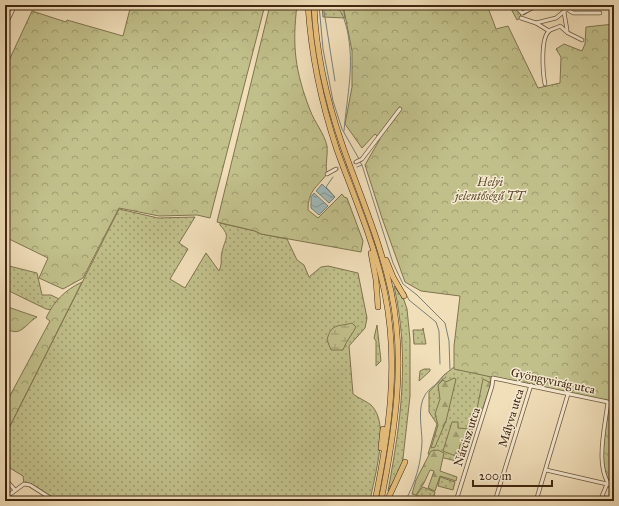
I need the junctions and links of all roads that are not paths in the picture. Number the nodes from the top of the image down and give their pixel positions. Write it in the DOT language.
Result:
graph roads {
  1 [pos="14,5"];
  2 [pos="308,5"];
  3 [pos="314,5"];
  4 [pos="514,5"];
  5 [pos="539,5"];
  6 [pos="566,5"];
  7 [pos="567,9"];
  8 [pos="564,12"];
  9 [pos="522,13"];
  10 [pos="600,13"];
  11 [pos="536,23"];
  12 [pos="5,26"];
  13 [pos="567,30"];
  14 [pos="549,32"];
  15 [pos="582,40"];
  16 [pos="545,84"];
  17 [pos="400,109"];
  18 [pos="359,161"];
  19 [pos="336,169"];
  20 [pos="327,174"];
  21 [pos="368,236"];
  22 [pos="378,243"];
  23 [pos="404,296"];
  24 [pos="378,307"];
  25 [pos="493,378"];
  26 [pos="531,385"];
  27 [pos="568,394"];
  28 [pos="383,429"];
  29 [pos="405,462"];
  30 [pos="381,468"];
  31 [pos="546,470"];
  32 [pos="5,479"];
  33 [pos="608,484"];
  34 [pos="15,490"];
  35 [pos="614,490"];
  36 [pos="5,498"];
  37 [pos="53,501"];
  38 [pos="375,501"];
  39 [pos="381,501"];
  40 [pos="387,501"];
  41 [pos="456,501"];
  42 [pos="495,501"];
  43 [pos="536,501"];
  44 [pos="600,501"];
  1 -- 12 [label="street"];
  2 -- 21 [label="highway"];
  3 -- 22 [label="highway"];
  4 -- 9 [label="street"];
  5 -- 9 [label="street"];
  6 -- 7 [label="street"];
  7 -- 8 [label="street"];
  7 -- 10 [label="street"];
  8 -- 11 [label="street"];
  8 -- 13 [label="street"];
  9 -- 11 [label="street"];
  11 -- 14 [label="street"];
  13 -- 14 [label="street"];
  13 -- 15 [label="street"];
  14 -- 16 [label="street"];
  17 -- 18 [label="street"];
  19 -- 20 [label="street"];
  21 -- 24 [label="highway"];
  21 -- 30 [label="highway"];
  22 -- 23 [label="highway"];
  22 -- 39 [label="highway"];
  25 -- 26 [label="street, Gyöngyvirág utca"];
  25 -- 41 [label="street, Nárcisz utca"];
  26 -- 27 [label="street, Gyöngyvirág utca"];
  26 -- 42 [label="street, Mályva utca"];
  27 -- 31 [label="street"];
  27 -- 33 [label="street, Gyöngyvirág utca"];
  28 -- 30 [label="highway"];
  29 -- 40 [label="highway"];
  30 -- 38 [label="highway"];
  31 -- 33 [label="street"];
  31 -- 43 [label="street"];
  32 -- 34 [label="street"];
  33 -- 35 [label="street"];
  33 -- 44 [label="street"];
  34 -- 36 [label="street"];
  34 -- 37 [label="street"];
}
